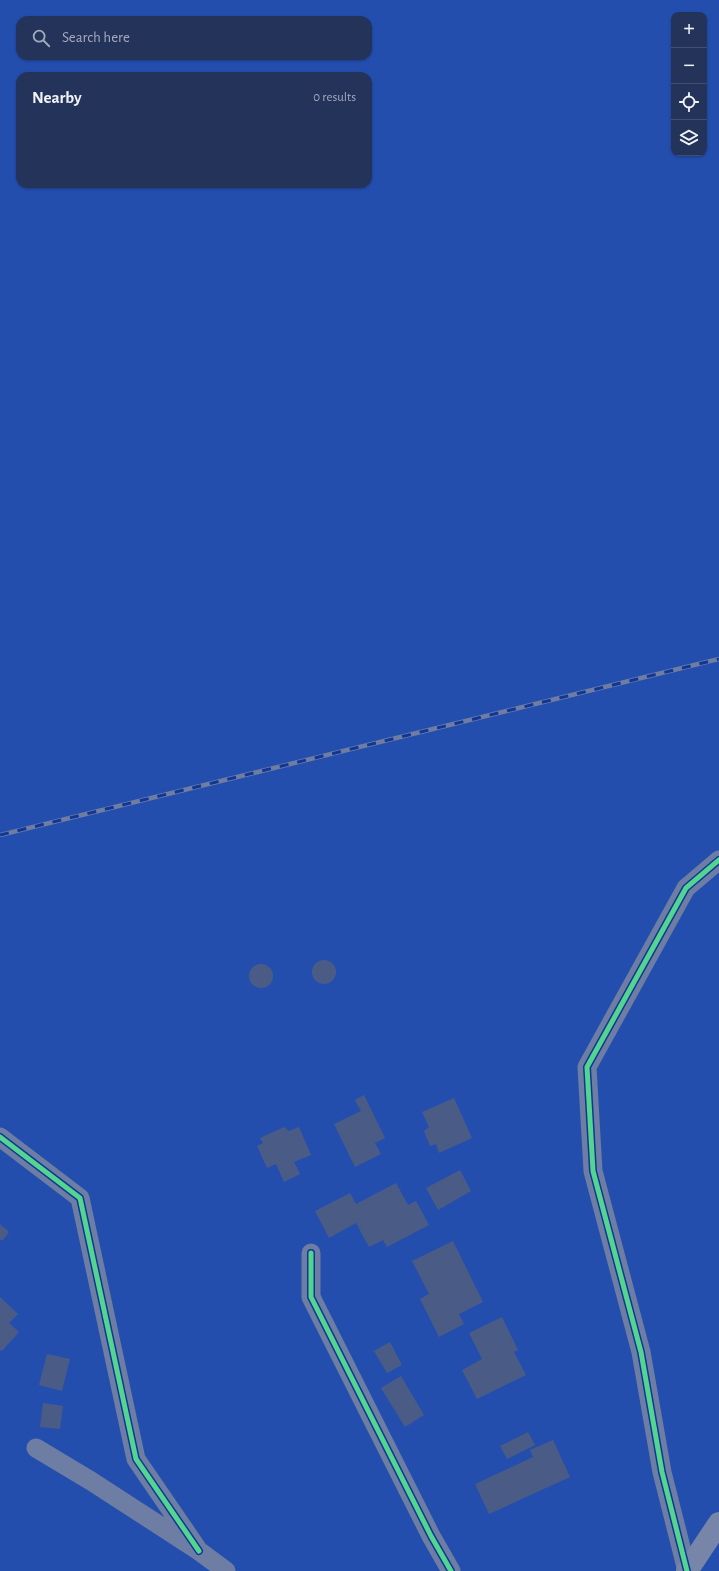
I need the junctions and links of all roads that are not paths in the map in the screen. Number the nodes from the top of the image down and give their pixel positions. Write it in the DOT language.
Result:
graph roads {
  1 [pos="719,860"];
  2 [pos="0,1137"];
  3 [pos="311,1253"];
  4 [pos="36,1448"];
  5 [pos="719,1523"];
  6 [pos="199,1551"];
  7 [pos="226,1571"];
  8 [pos="451,1571"];
  9 [pos="687,1571"];
  1 -- 9 [label="street"];
  2 -- 6 [label="street"];
  3 -- 8 [label="street"];
  4 -- 6 [label="street"];
  5 -- 9 [label="main road"];
  6 -- 7 [label="street"];
}
